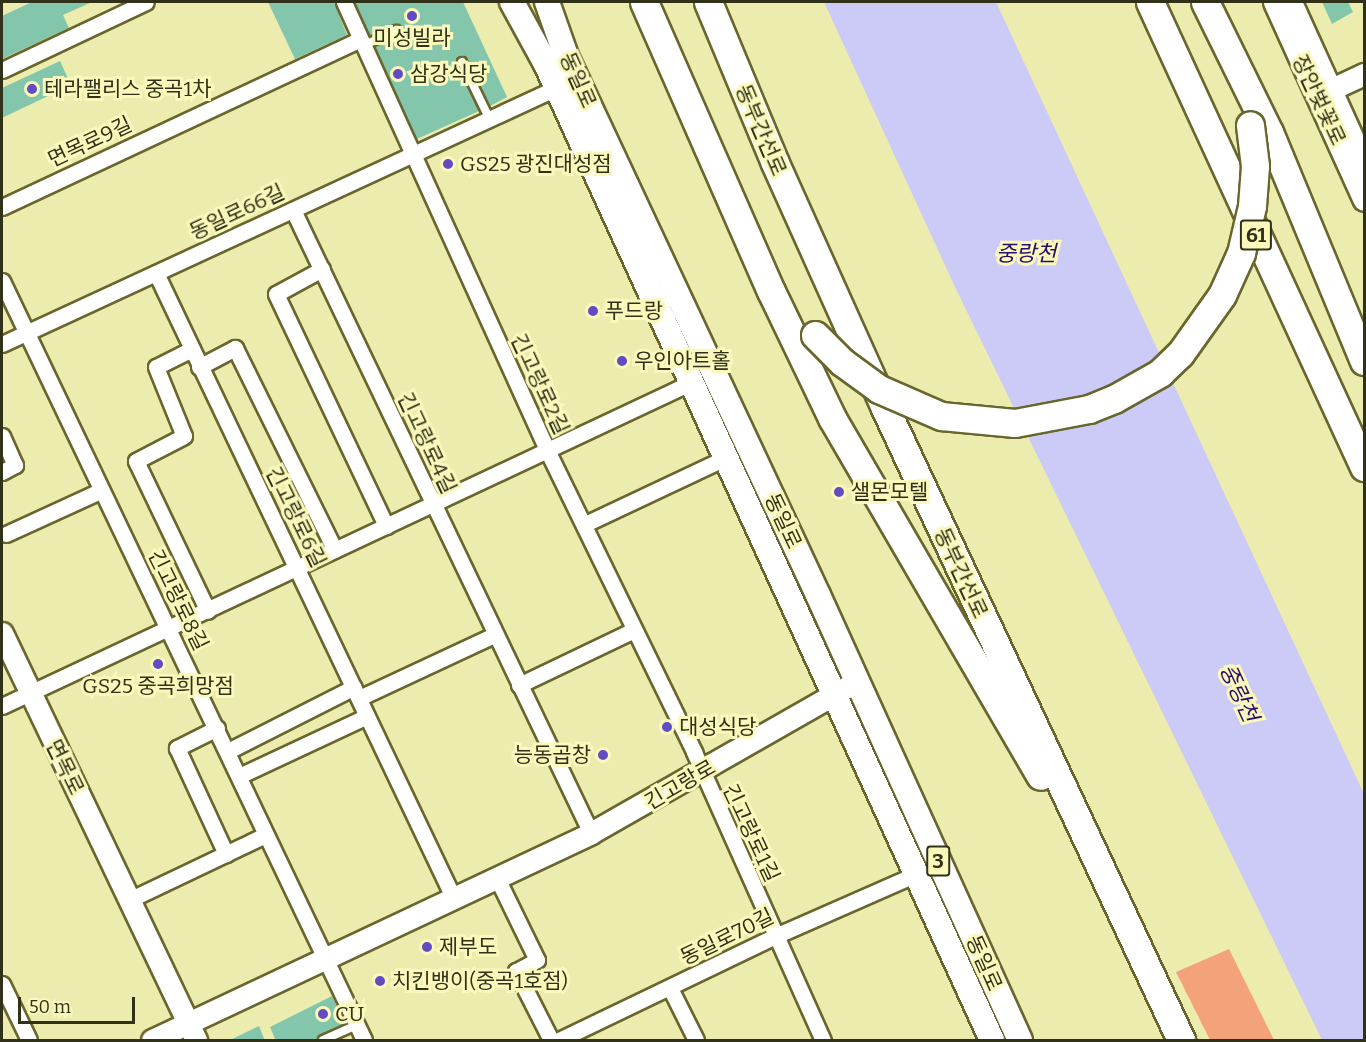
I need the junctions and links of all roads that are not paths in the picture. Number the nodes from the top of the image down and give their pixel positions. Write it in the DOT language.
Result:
graph roads {
  1 [pos="146,2"];
  2 [pos="344,2"];
  3 [pos="512,2"];
  4 [pos="547,2"];
  5 [pos="644,2"];
  6 [pos="708,2"];
  7 [pos="1150,2"];
  8 [pos="1205,2"];
  9 [pos="1274,2"];
  10 [pos="1291,2"];
  11 [pos="396,30"];
  12 [pos="1220,35"];
  13 [pos="361,43"];
  14 [pos="462,63"];
  15 [pos="2,70"];
  16 [pos="1365,74"];
  17 [pos="556,88"];
  18 [pos="1324,92"];
  19 [pos="490,120"];
  20 [pos="412,154"];
  21 [pos="1365,163"];
  22 [pos="1365,200"];
  23 [pos="2,207"];
  24 [pos="293,210"];
  25 [pos="756,251"];
  26 [pos="322,269"];
  27 [pos="156,273"];
  28 [pos="2,281"];
  29 [pos="26,333"];
  30 [pos="2,344"];
  31 [pos="192,349"];
  32 [pos="1365,361"];
  33 [pos="199,366"];
  34 [pos="690,383"];
  35 [pos="2,436"];
  36 [pos="548,450"];
  37 [pos="725,458"];
  38 [pos="1365,467"];
  39 [pos="8,468"];
  40 [pos="100,491"];
  41 [pos="432,504"];
  42 [pos="585,524"];
  43 [pos="386,526"];
  44 [pos="6,534"];
  45 [pos="335,550"];
  46 [pos="298,568"];
  47 [pos="777,572"];
  48 [pos="818,595"];
  49 [pos="208,611"];
  50 [pos="171,630"];
  51 [pos="634,630"];
  52 [pos="2,633"];
  53 [pos="494,635"];
  54 [pos="857,681"];
  55 [pos="519,685"];
  56 [pos="29,693"];
  57 [pos="356,693"];
  58 [pos="833,693"];
  59 [pos="2,706"];
  60 [pos="367,716"];
  61 [pos="217,728"];
  62 [pos="228,751"];
  63 [pos="701,774"];
  64 [pos="239,776"];
  65 [pos="591,833"];
  66 [pos="265,835"];
  67 [pos="226,854"];
  68 [pos="1099,869"];
  69 [pos="915,874"];
  70 [pos="496,878"];
  71 [pos="454,899"];
  72 [pos="129,900"];
  73 [pos="775,936"];
  74 [pos="326,961"];
  75 [pos="2,984"];
  76 [pos="670,988"];
  77 [pos="356,1025"];
  78 [pos="192,1032"];
  79 [pos="29,1041"];
  80 [pos="152,1041"];
  81 [pos="323,1041"];
  82 [pos="364,1041"];
  83 [pos="551,1041"];
  84 [pos="559,1041"];
  85 [pos="696,1041"];
  86 [pos="823,1041"];
  87 [pos="992,1041"];
  88 [pos="1020,1041"];
  89 [pos="1181,1041"];
  1 -- 15 [label="street"];
  2 -- 13 [label="street, 긴고랑로2길"];
  3 -- 17 [label="main road, 동일로 / 3"];
  4 -- 48 [label="main road, 동일로 / 3"];
  5 -- 25 [label="highway"];
  6 -- 68 [label="highway, 동부간선로"];
  7 -- 38 [label="highway, 61"];
  8 -- 12 [label="highway"];
  9 -- 18 [label="street, 장안벚꽃로"];
  10 -- 18 [label="street, 장안벚꽃로"];
  11 -- 13 [label="lane"];
  12 -- 25 [label="highway, bridge"];
  12 -- 32 [label="highway"];
  13 -- 20 [label="street, 긴고랑로2길"];
  13 -- 23 [label="street, 면목로9길"];
  14 -- 19 [label="lane"];
  16 -- 18 [label="street"];
  17 -- 19 [label="street, 동일로66길"];
  17 -- 34 [label="main road, 동일로 / 3"];
  18 -- 21 [label="street, 장안벚꽃로"];
  18 -- 22 [label="street, 장안벚꽃로"];
  19 -- 20 [label="street, 동일로66길"];
  20 -- 24 [label="street, 동일로66길"];
  20 -- 36 [label="street, 긴고랑로2길"];
  24 -- 26 [label="street, 긴고랑로4길"];
  24 -- 27 [label="street, 동일로66길"];
  25 -- 68 [label="highway"];
  26 -- 41 [label="street, 긴고랑로4길"];
  26 -- 43 [label="street"];
  27 -- 29 [label="street, 동일로66길"];
  27 -- 31 [label="street, 긴고랑로6길"];
  28 -- 29 [label="street, 긴고랑로8길"];
  29 -- 30 [label="street, 동일로66길"];
  29 -- 40 [label="street, 긴고랑로8길"];
  31 -- 33 [label="street, 긴고랑로6길"];
  31 -- 49 [label="street"];
  33 -- 45 [label="street"];
  33 -- 46 [label="street, 긴고랑로6길"];
  34 -- 36 [label="street"];
  34 -- 37 [label="main road, 동일로 / 3"];
  35 -- 39 [label="street"];
  36 -- 41 [label="street"];
  36 -- 42 [label="street, 긴고랑로2길"];
  37 -- 42 [label="street"];
  37 -- 47 [label="main road, 동일로 / 3"];
  40 -- 44 [label="street"];
  40 -- 50 [label="street, 긴고랑로8길"];
  41 -- 43 [label="street"];
  41 -- 53 [label="street, 긴고랑로4길"];
  42 -- 51 [label="street, 긴고랑로2길"];
  43 -- 45 [label="street"];
  45 -- 46 [label="street"];
  46 -- 49 [label="street"];
  46 -- 57 [label="street, 긴고랑로6길"];
  47 -- 48 [label="main road"];
  47 -- 58 [label="main road, 동일로 / 3"];
  48 -- 54 [label="main road, 동일로 / 3"];
  49 -- 50 [label="street"];
  50 -- 56 [label="street"];
  50 -- 61 [label="street, 긴고랑로8길"];
  51 -- 55 [label="street"];
  51 -- 63 [label="street, 긴고랑로2길"];
  52 -- 56 [label="street, 면목로"];
  53 -- 55 [label="street, 긴고랑로4길"];
  53 -- 57 [label="street"];
  54 -- 58 [label="street, 긴고랑로"];
  54 -- 88 [label="main road, 동일로 / 3"];
  55 -- 65 [label="street, 긴고랑로4길"];
  56 -- 59 [label="street"];
  56 -- 72 [label="street, 면목로"];
  57 -- 60 [label="street, 긴고랑로6길"];
  57 -- 62 [label="street"];
  58 -- 63 [label="street, 긴고랑로"];
  58 -- 69 [label="main road, 동일로 / 3"];
  60 -- 64 [label="street"];
  60 -- 71 [label="street, 긴고랑로6길"];
  61 -- 62 [label="street, 긴고랑로8길"];
  61 -- 67 [label="street"];
  62 -- 64 [label="street, 긴고랑로8길"];
  63 -- 65 [label="street, 긴고랑로"];
  63 -- 73 [label="street, 긴고랑로1길"];
  64 -- 66 [label="street, 긴고랑로8길"];
  65 -- 70 [label="street, 긴고랑로"];
  66 -- 67 [label="street"];
  66 -- 74 [label="street, 긴고랑로8길"];
  67 -- 72 [label="street"];
  68 -- 89 [label="highway, 동부간선로"];
  69 -- 73 [label="street, 동일로70길"];
  69 -- 87 [label="main road, 동일로 / 3"];
  70 -- 71 [label="street, 긴고랑로"];
  70 -- 83 [label="street"];
  71 -- 74 [label="street, 긴고랑로"];
  72 -- 78 [label="street, 면목로"];
  73 -- 76 [label="street, 동일로70길"];
  73 -- 86 [label="street, 긴고랑로1길"];
  74 -- 77 [label="street, 긴고랑로8길"];
  74 -- 78 [label="street, 긴고랑로"];
  75 -- 79 [label="street"];
  76 -- 84 [label="street, 동일로70길"];
  76 -- 85 [label="street"];
  77 -- 81 [label="lane"];
  77 -- 82 [label="street, 긴고랑로8길"];
  78 -- 80 [label="street, 긴고랑로"];
}
